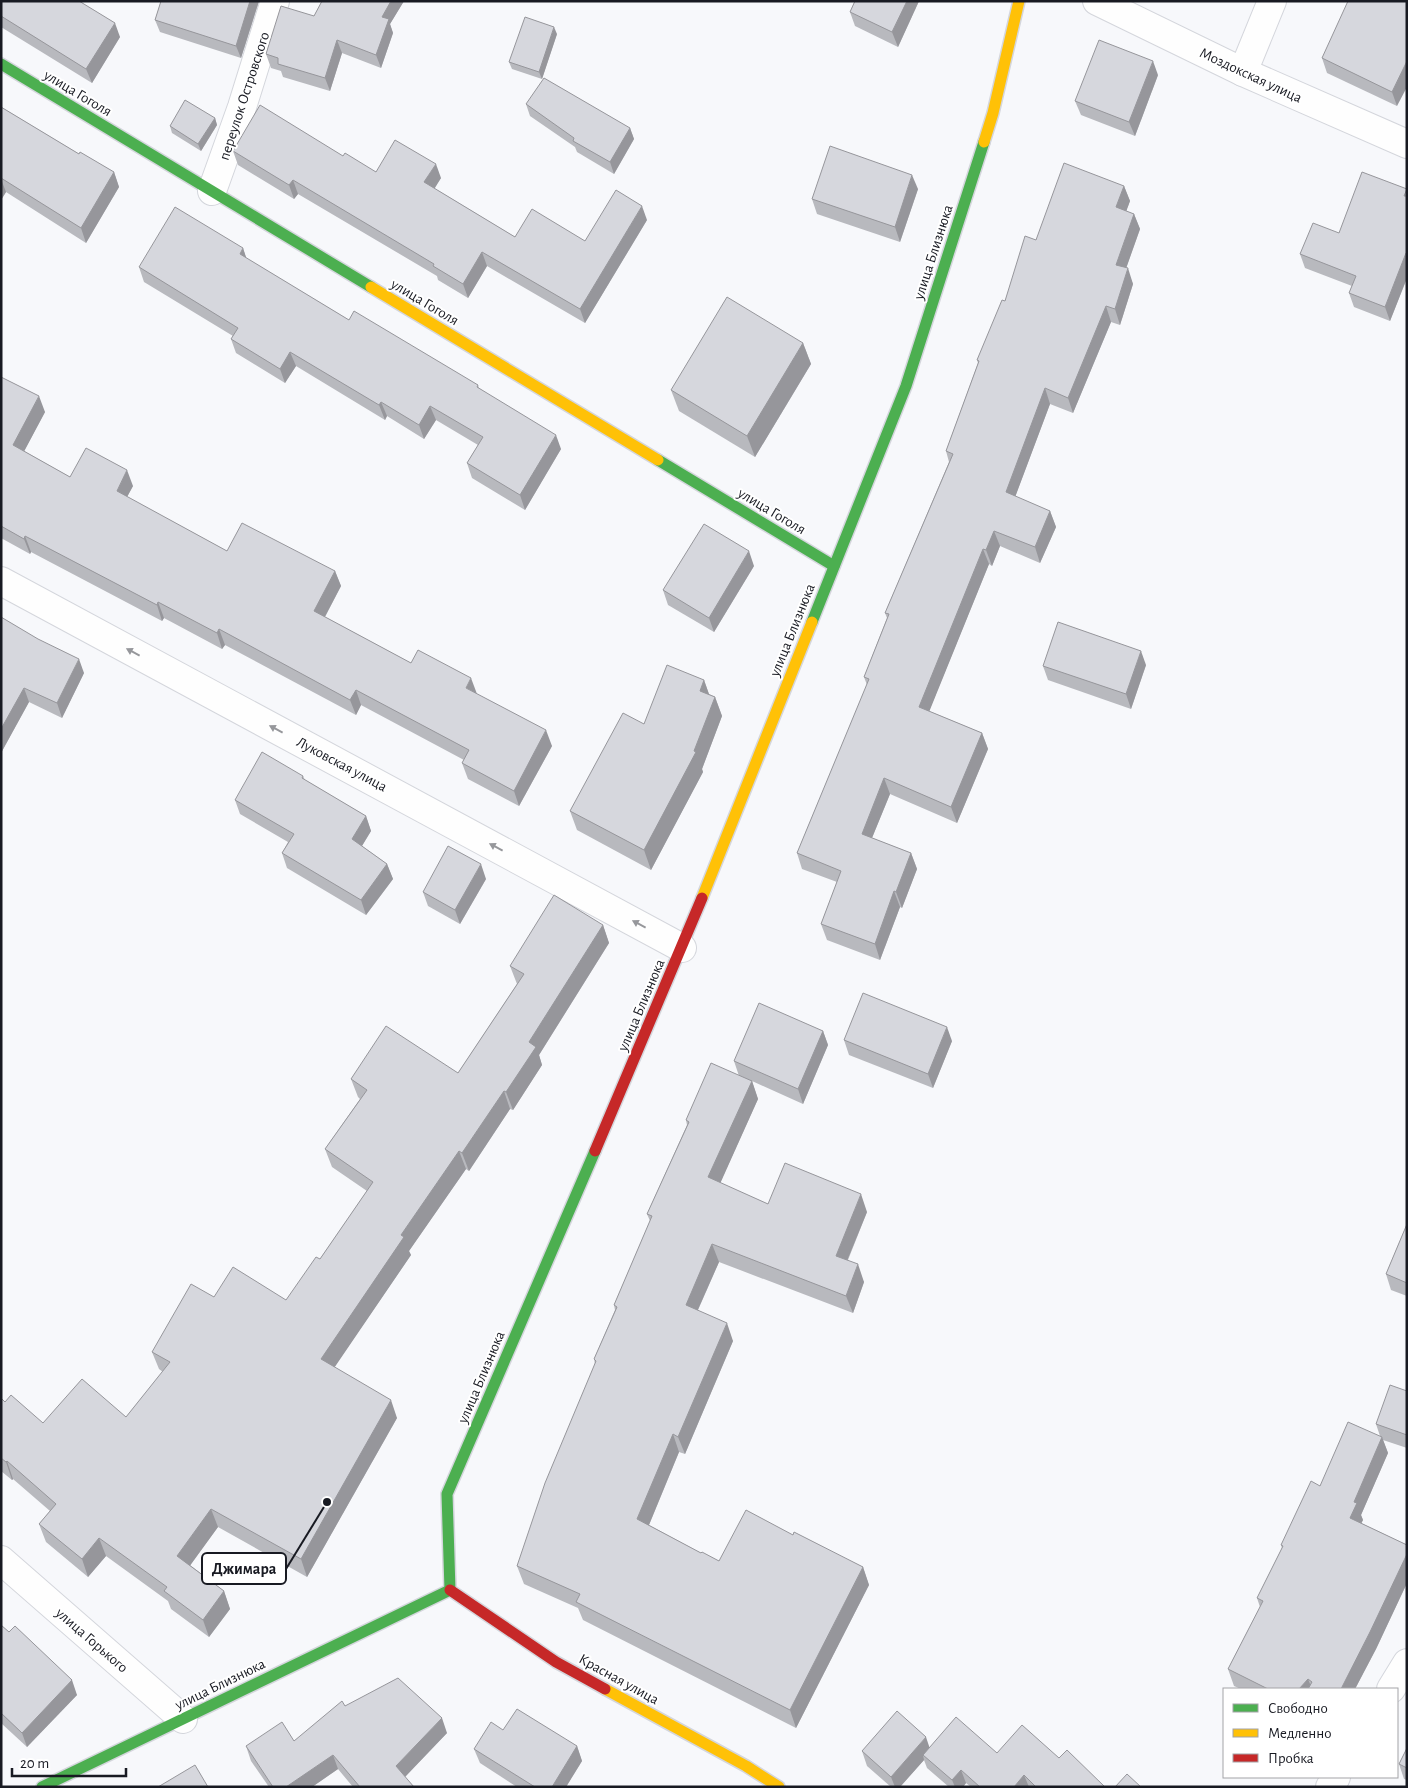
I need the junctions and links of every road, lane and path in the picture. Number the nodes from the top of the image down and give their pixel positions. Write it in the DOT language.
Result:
graph roads {
  1 [pos="275,1"];
  2 [pos="1019,1"];
  3 [pos="1097,1"];
  4 [pos="1272,1"];
  5 [pos="1,64"];
  6 [pos="1243,72"];
  7 [pos="1407,144"];
  8 [pos="212,191"];
  9 [pos="834,566"];
  10 [pos="1,582"];
  11 [pos="682,948"];
  12 [pos="1,1560"];
  13 [pos="450,1590"];
  14 [pos="1407,1663"];
  15 [pos="1392,1688"];
  16 [pos="182,1719"];
  17 [pos="42,1787"];
  18 [pos="779,1787"];
  1 -- 8 [label="street, переулок Островского"];
  2 -- 9 [label="street, улица Близнюка"];
  3 -- 6 [label="street, Моздокская улица"];
  4 -- 6 [label="street"];
  5 -- 8 [label="street, улица Гоголя"];
  6 -- 7 [label="street, Моздокская улица"];
  8 -- 9 [label="street, улица Гоголя"];
  9 -- 11 [label="street, улица Близнюка"];
  11 -- 10 [label="street, Луковская улица, one-way"];
  11 -- 13 [label="street, улица Близнюка"];
  12 -- 16 [label="street, улица Горького"];
  13 -- 16 [label="street, улица Близнюка"];
  13 -- 18 [label="street, Красная улица"];
  14 -- 15 [label="street"];
  16 -- 17 [label="street, улица Близнюка"];
}
